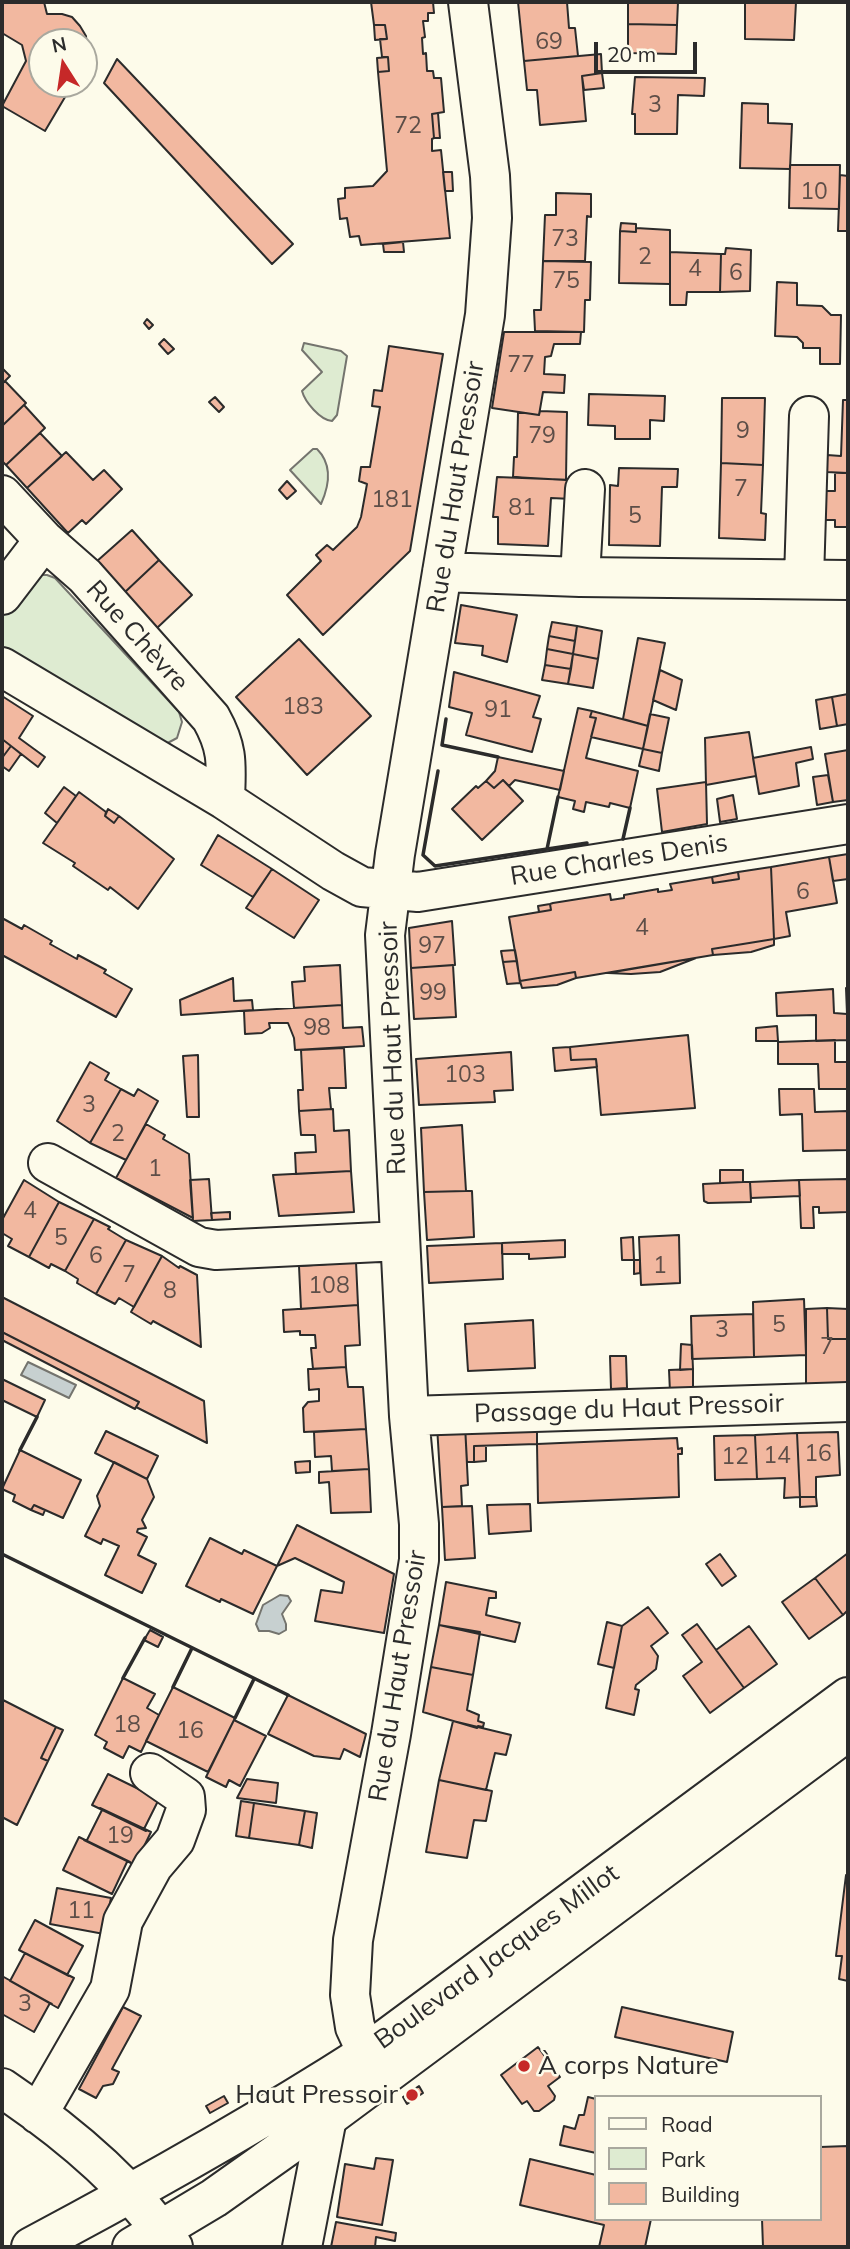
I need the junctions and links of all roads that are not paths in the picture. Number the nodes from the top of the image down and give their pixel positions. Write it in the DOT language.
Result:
graph roads {
  1 [pos="468,2"];
  2 [pos="809,416"];
  3 [pos="585,489"];
  4 [pos="2,495"];
  5 [pos="44,540"];
  6 [pos="442,572"];
  7 [pos="580,577"];
  8 [pos="804,579"];
  9 [pos="848,580"];
  10 [pos="2,595"];
  11 [pos="2,667"];
  12 [pos="225,800"];
  13 [pos="848,824"];
  14 [pos="390,890"];
  15 [pos="48,1163"];
  16 [pos="400,1241"];
  17 [pos="848,1402"];
  18 [pos="410,1416"];
  19 [pos="848,1697"];
  20 [pos="848,1731"];
  21 [pos="150,1773"];
  22 [pos="367,2053"];
  23 [pos="2,2088"];
  24 [pos="38,2114"];
  25 [pos="327,2118"];
  26 [pos="131,2194"];
  27 [pos="155,2242"];
  28 [pos="32,2247"];
  29 [pos="302,2247"];
  1 -- 6 [label="street, Rue du Haut Pressoir"];
  2 -- 8 [label="street"];
  3 -- 7 [label="street"];
  4 -- 5 [label="street, Rue Chèvre"];
  5 -- 10 [label="street"];
  5 -- 12 [label="street, Rue Chèvre"];
  6 -- 7 [label="street"];
  6 -- 14 [label="street, Rue du Haut Pressoir"];
  7 -- 8 [label="street"];
  8 -- 9 [label="street"];
  11 -- 12 [label="street"];
  12 -- 14 [label="street"];
  13 -- 14 [label="street, Rue Charles Denis"];
  14 -- 16 [label="street, Rue du Haut Pressoir"];
  15 -- 16 [label="street"];
  16 -- 18 [label="street, Rue du Haut Pressoir"];
  17 -- 18 [label="street, Passage du Haut Pressoir"];
  18 -- 22 [label="street, Rue du Haut Pressoir"];
  19 -- 22 [label="street, Boulevard Jacques Millot"];
  20 -- 25 [label="street, Boulevard Jacques Millot"];
  21 -- 24 [label="street"];
  22 -- 26 [label="street, Boulevard Jacques Millot"];
  23 -- 24 [label="street"];
  24 -- 26 [label="street"];
  25 -- 27 [label="street, Boulevard Jacques Millot"];
  25 -- 29 [label="street"];
  26 -- 27 [label="street"];
  26 -- 28 [label="street, Boulevard Jacques Millot"];
}
